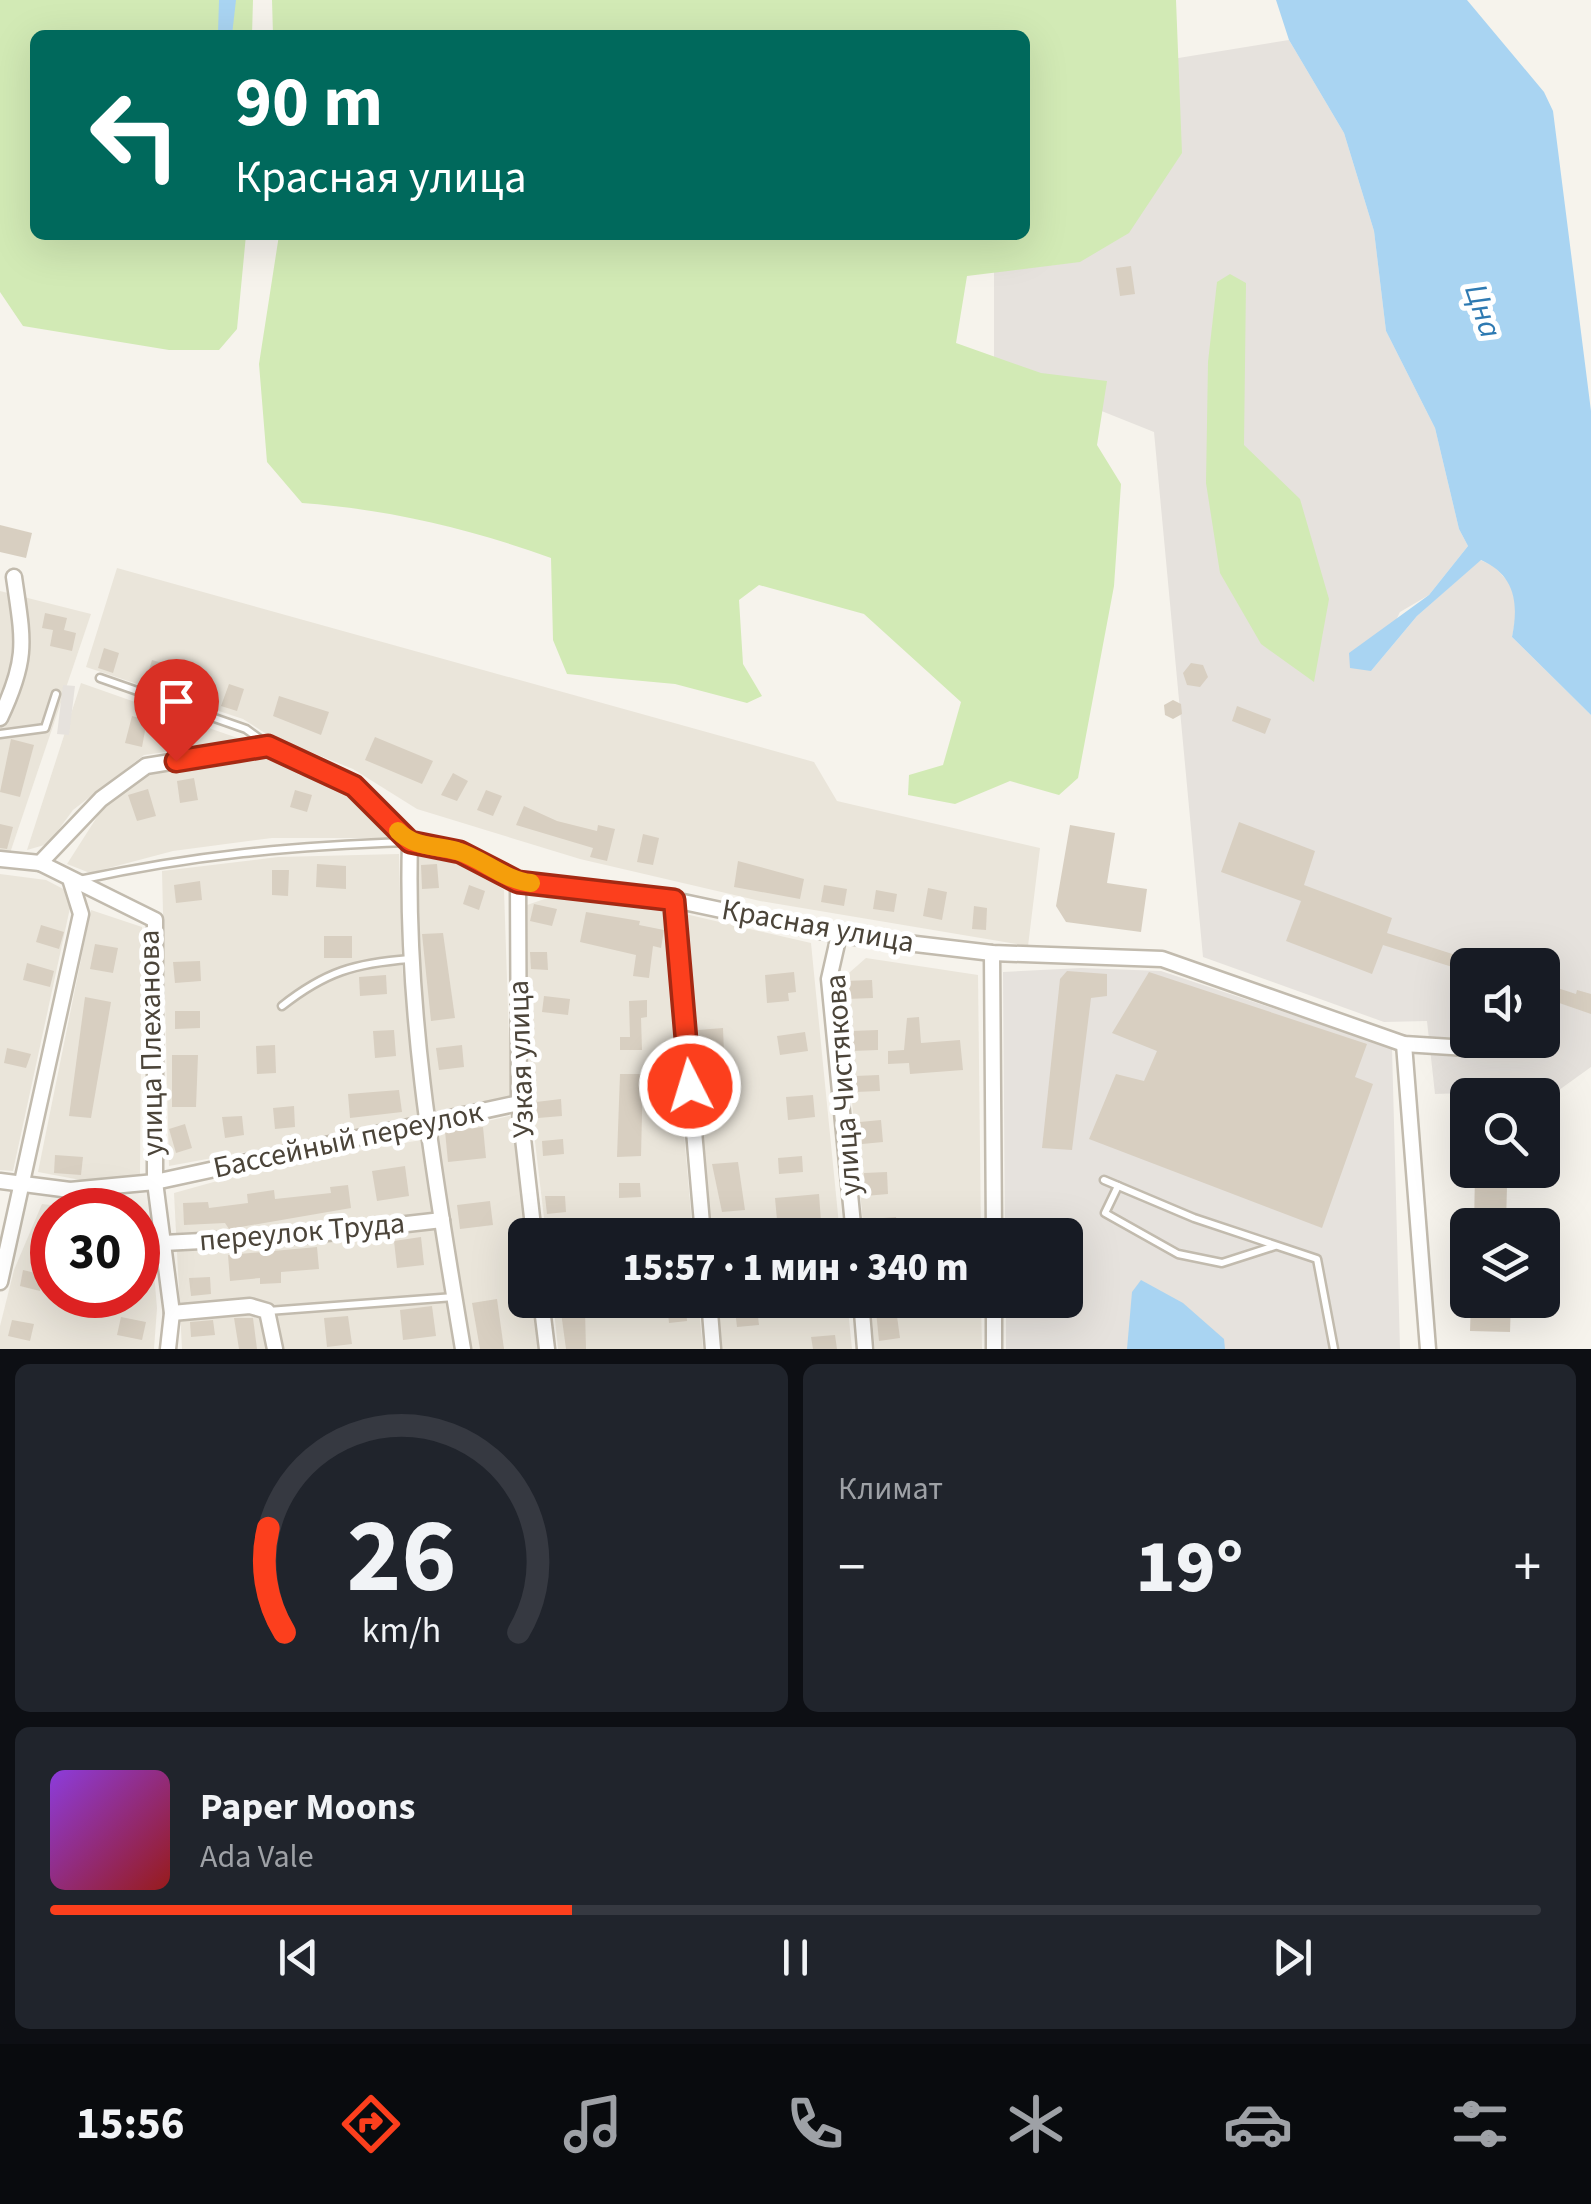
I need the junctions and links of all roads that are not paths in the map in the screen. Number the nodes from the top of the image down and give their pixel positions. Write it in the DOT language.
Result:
graph roads {
  1 [pos="9,582"];
  2 [pos="100,678"];
  3 [pos="56,694"];
  4 [pos="0,718"];
  5 [pos="0,734"];
  6 [pos="268,746"];
  7 [pos="410,842"];
  8 [pos="0,859"];
  9 [pos="40,863"];
  10 [pos="71,882"];
  11 [pos="518,882"];
  12 [pos="674,900"];
  13 [pos="839,935"];
  14 [pos="992,953"];
  15 [pos="410,959"];
  16 [pos="282,1006"];
  17 [pos="1404,1044"];
  18 [pos="1450,1047"];
  19 [pos="518,1103"];
  20 [pos="426,1126"];
  21 [pos="1104,1180"];
  22 [pos="0,1181"];
  23 [pos="155,1182"];
  24 [pos="24,1183"];
  25 [pos="1118,1186"];
  26 [pos="532,1218"];
  27 [pos="702,1218"];
  28 [pos="852,1218"];
  29 [pos="994,1218"];
  30 [pos="442,1220"];
  31 [pos="163,1243"];
  32 [pos="1275,1246"];
  33 [pos="0,1282"];
  34 [pos="454,1297"];
  35 [pos="267,1311"];
  36 [pos="172,1313"];
  37 [pos="544,1318"];
  38 [pos="711,1318"];
  39 [pos="862,1318"];
  40 [pos="994,1318"];
  41 [pos="168,1349"];
  42 [pos="275,1349"];
  43 [pos="463,1349"];
  44 [pos="547,1349"];
  45 [pos="714,1349"];
  46 [pos="866,1349"];
  47 [pos="994,1349"];
  48 [pos="1334,1349"];
  49 [pos="1428,1349"];
  1 -- 4 [label="street"];
  2 -- 6 [label="lane"];
  3 -- 5 [label="lane"];
  6 -- 7 [label="street"];
  6 -- 9 [label="street"];
  7 -- 10 [label="lane"];
  7 -- 11 [label="street, Красная улица"];
  7 -- 15 [label="street"];
  8 -- 9 [label="street"];
  9 -- 10 [label="street, улица Плеханова"];
  10 -- 23 [label="street, улица Плеханова"];
  10 -- 24 [label="street"];
  11 -- 12 [label="street, Красная улица"];
  11 -- 19 [label="street, Узкая улица"];
  12 -- 13 [label="street, Красная улица"];
  12 -- 27 [label="street"];
  13 -- 14 [label="street, Красная улица"];
  13 -- 28 [label="street, улица Чистякова"];
  14 -- 17 [label="street, Красная улица"];
  14 -- 29 [label="street"];
  15 -- 16 [label="lane"];
  15 -- 20 [label="street"];
  17 -- 18 [label="street, Красная улица"];
  17 -- 49 [label="street"];
  19 -- 20 [label="street, Бассейный переулок"];
  19 -- 26 [label="street, Узкая улица"];
  20 -- 23 [label="street, Бассейный переулок"];
  20 -- 30 [label="street"];
  21 -- 25 [label="lane"];
  22 -- 24 [label="street, Бассейный переулок"];
  23 -- 24 [label="street, Бассейный переулок"];
  23 -- 31 [label="street, улица Плеханова"];
  24 -- 33 [label="street"];
  25 -- 32 [label="lane"];
  25 -- 32 [label="lane"];
  30 -- 31 [label="street, переулок Труда"];
  30 -- 34 [label="street"];
  31 -- 36 [label="street, улица Плеханова"];
  32 -- 48 [label="lane"];
  34 -- 35 [label="lane"];
  34 -- 43 [label="street"];
  35 -- 36 [label="street"];
  35 -- 42 [label="street"];
  36 -- 41 [label="street, улица Плеханова"];
  37 -- 44 [label="street"];
  38 -- 45 [label="street"];
  39 -- 46 [label="street"];
  40 -- 47 [label="street"];
}
